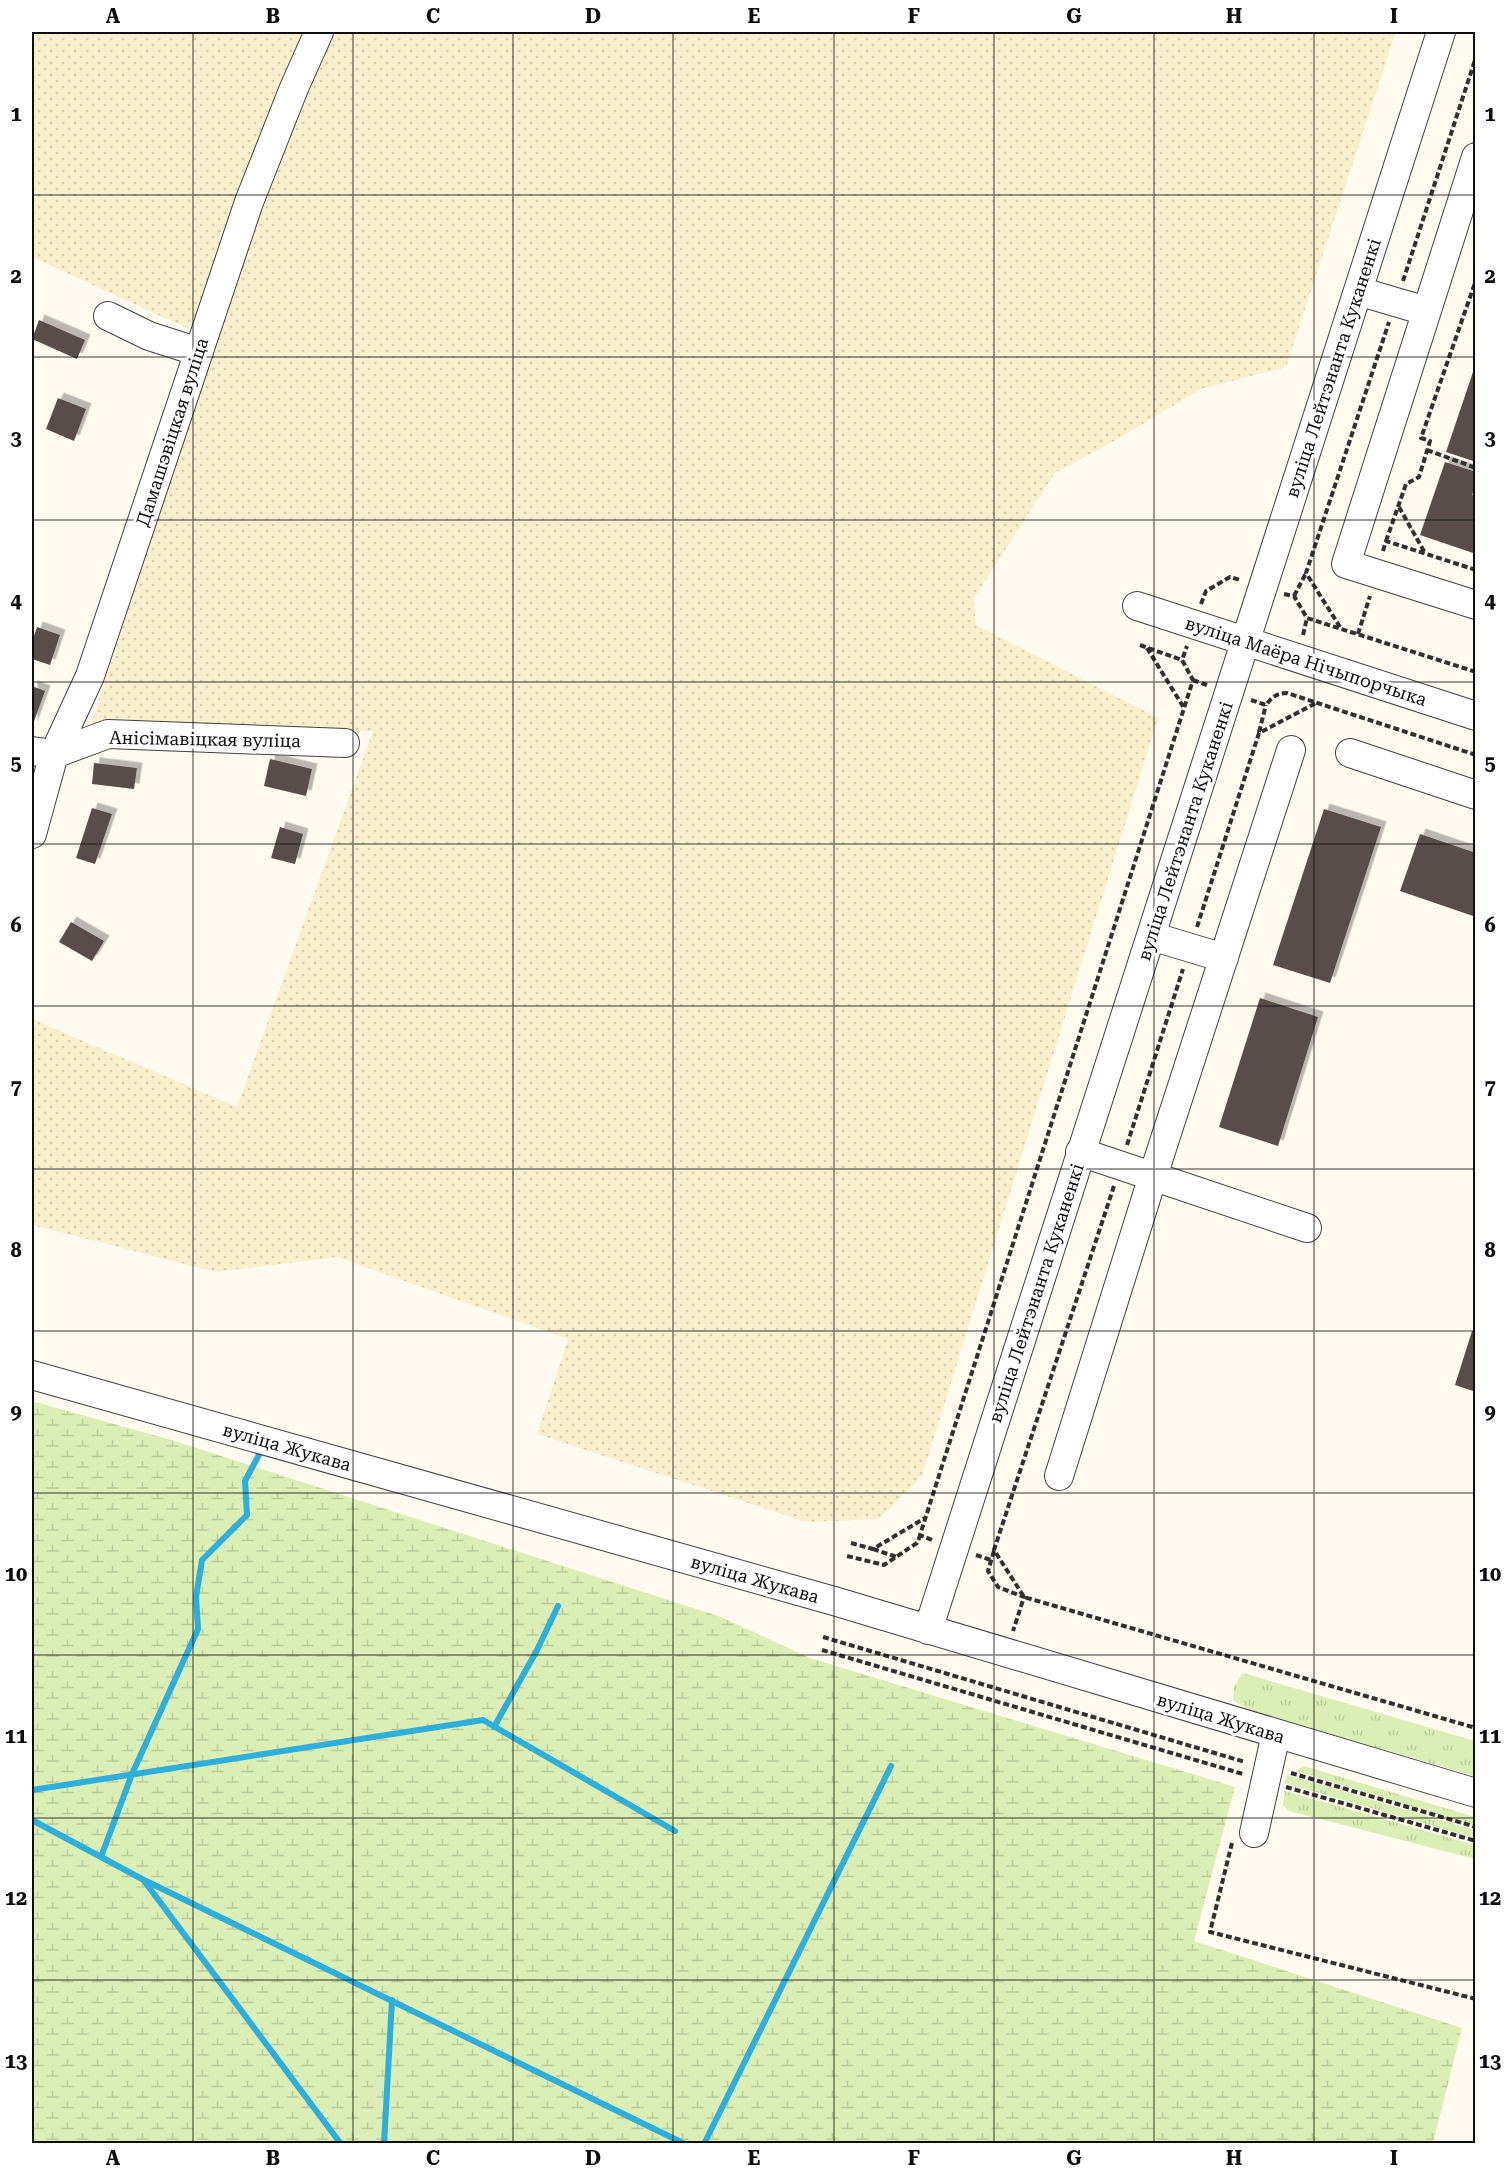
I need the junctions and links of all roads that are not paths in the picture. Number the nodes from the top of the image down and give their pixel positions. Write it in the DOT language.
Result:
graph roads {
  1 [pos="319,32"];
  2 [pos="1441,32"];
  3 [pos="1476,157"];
  4 [pos="1358,291"];
  5 [pos="1426,311"];
  6 [pos="108,316"];
  7 [pos="199,352"];
  8 [pos="1476,604"];
  9 [pos="1137,606"];
  10 [pos="1244,642"];
  11 [pos="1476,716"];
  12 [pos="345,743"];
  13 [pos="1291,750"];
  14 [pos="43,753"];
  15 [pos="1350,753"];
  16 [pos="1476,795"];
  17 [pos="32,834"];
  18 [pos="1151,936"];
  19 [pos="1224,958"];
  20 [pos="1080,1152"];
  21 [pos="1152,1176"];
  22 [pos="1306,1228"];
  23 [pos="32,1375"];
  24 [pos="1059,1476"];
  25 [pos="928,1629"];
  26 [pos="1276,1734"];
  27 [pos="1476,1793"];
  28 [pos="1243,1837"];
  1 -- 7 [label="street, Дамашэвіцкая вуліца"];
  2 -- 4 [label="street, вуліца Лейтэнанта Куканенкі"];
  3 -- 5 [label="street"];
  4 -- 5 [label="street"];
  4 -- 10 [label="street, вуліца Лейтэнанта Куканенкі"];
  5 -- 8 [label="street"];
  6 -- 7 [label="street"];
  7 -- 14 [label="street, Дамашэвіцкая вуліца"];
  9 -- 10 [label="street, вуліца Маёра Нічыпорчыка"];
  10 -- 11 [label="street, вуліца Маёра Нічыпорчыка"];
  10 -- 18 [label="street, вуліца Лейтэнанта Куканенкі"];
  12 -- 14 [label="street, Анісімавіцкая вуліца"];
  13 -- 19 [label="street"];
  14 -- 17 [label="street, Дамашэвіцкая вуліца"];
  15 -- 16 [label="street"];
  18 -- 19 [label="street"];
  18 -- 20 [label="street, вуліца Лейтэнанта Куканенкі"];
  19 -- 21 [label="street"];
  20 -- 21 [label="street"];
  20 -- 25 [label="street, вуліца Лейтэнанта Куканенкі"];
  21 -- 22 [label="street"];
  21 -- 24 [label="street"];
  23 -- 25 [label="street, вуліца Жукава"];
  25 -- 26 [label="street, вуліца Жукава"];
  26 -- 27 [label="street, вуліца Жукава"];
  26 -- 28 [label="street"];
}
